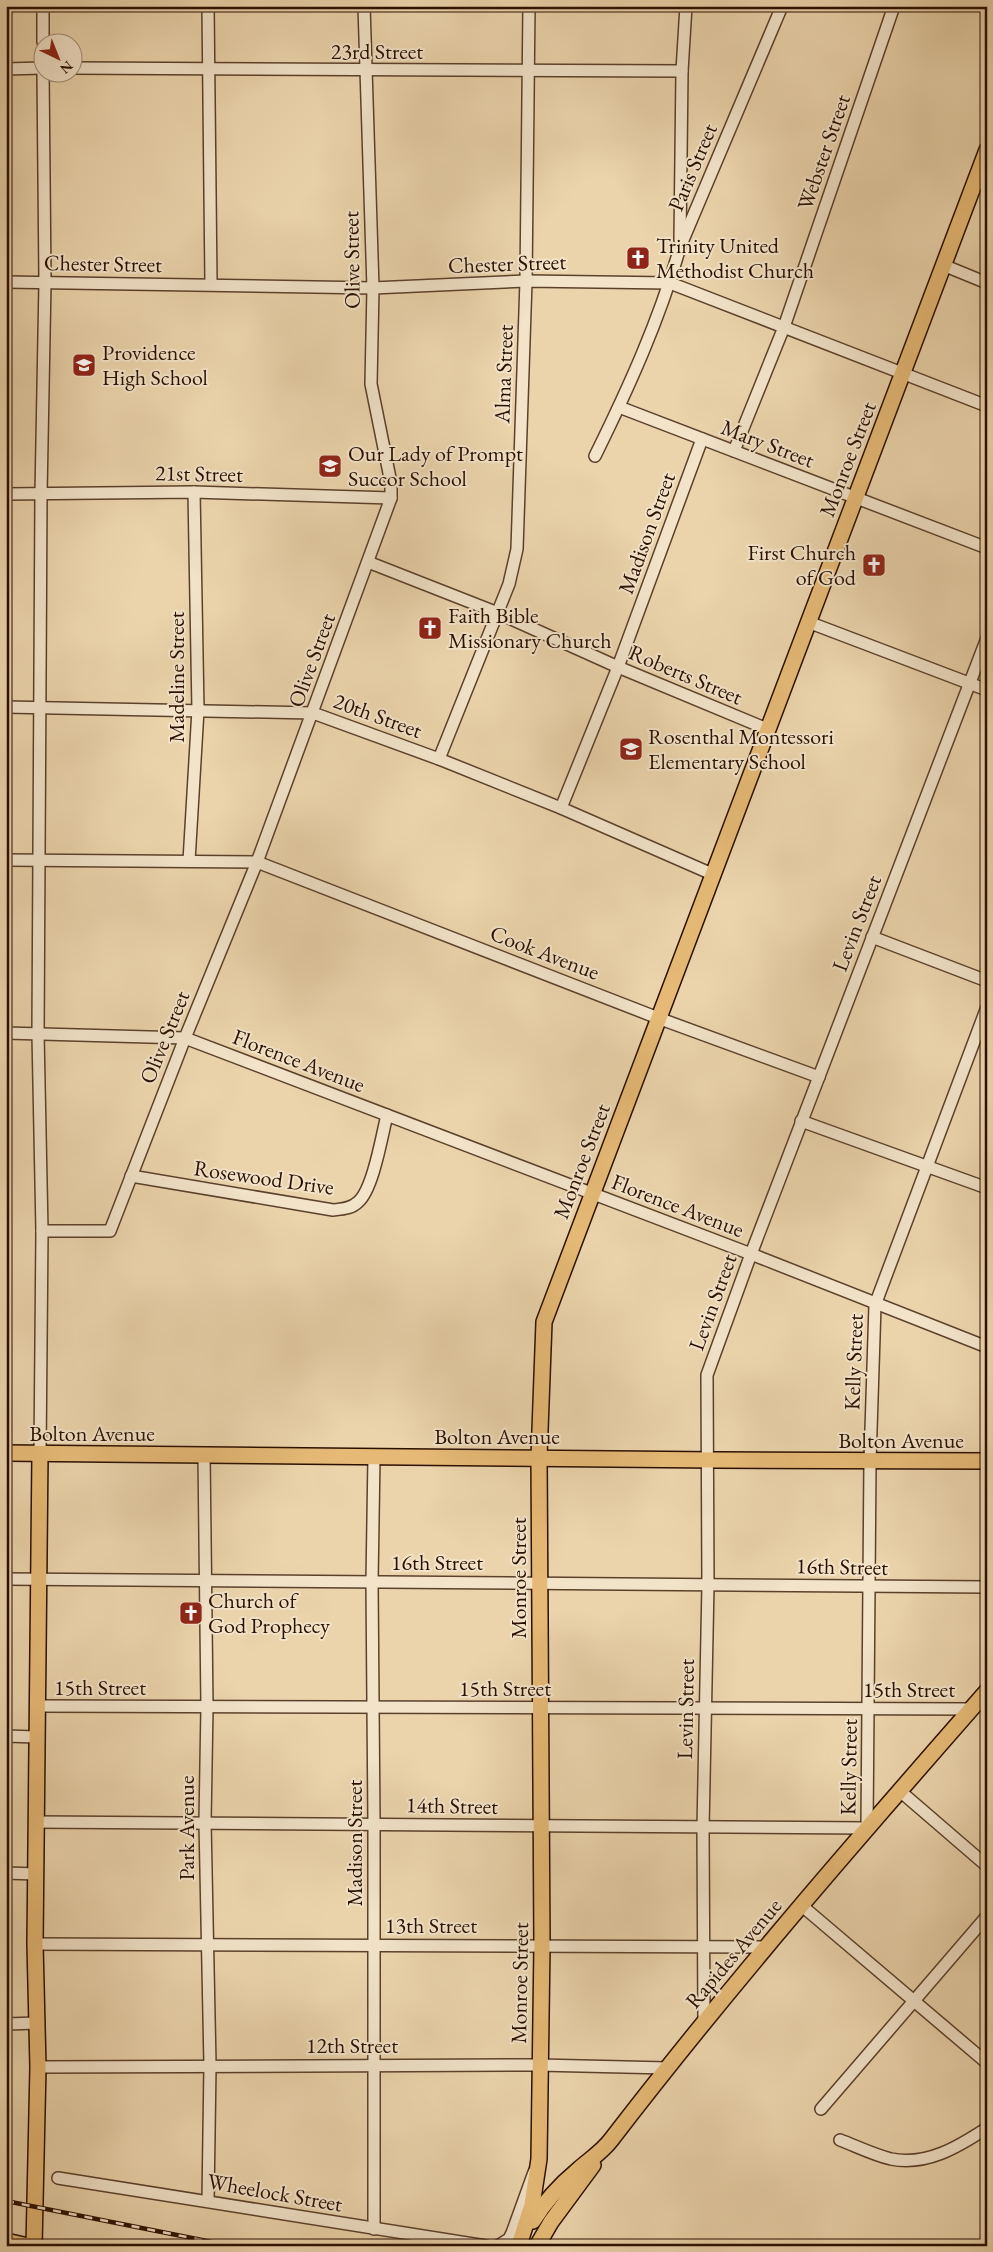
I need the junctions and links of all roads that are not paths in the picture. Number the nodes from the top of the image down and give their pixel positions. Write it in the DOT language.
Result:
graph roads {
  1 [pos="43,6"];
  2 [pos="208,6"];
  3 [pos="364,6"];
  4 [pos="529,6"];
  5 [pos="686,6"];
  6 [pos="782,6"];
  7 [pos="894,6"];
  8 [pos="43,32"];
  9 [pos="32,68"];
  10 [pos="82,68"];
  11 [pos="6,69"];
  12 [pos="208,70"];
  13 [pos="366,71"];
  14 [pos="682,71"];
  15 [pos="529,72"];
  16 [pos="43,82"];
  17 [pos="987,150"];
  18 [pos="680,247"];
  19 [pos="943,265"];
  20 [pos="526,281"];
  21 [pos="6,282"];
  22 [pos="45,282"];
  23 [pos="987,282"];
  24 [pos="670,283"];
  25 [pos="211,284"];
  26 [pos="373,288"];
  27 [pos="784,327"];
  28 [pos="902,373"];
  29 [pos="987,406"];
  30 [pos="619,407"];
  31 [pos="702,439"];
  32 [pos="734,451"];
  33 [pos="595,456"];
  34 [pos="194,492"];
  35 [pos="6,494"];
  36 [pos="41,494"];
  37 [pos="391,498"];
  38 [pos="855,498"];
  39 [pos="987,548"];
  40 [pos="368,562"];
  41 [pos="498,613"];
  42 [pos="808,622"];
  43 [pos="987,638"];
  44 [pos="618,667"];
  45 [pos="969,684"];
  46 [pos="987,690"];
  47 [pos="6,707"];
  48 [pos="40,707"];
  49 [pos="198,710"];
  50 [pos="313,713"];
  51 [pos="767,729"];
  52 [pos="439,759"];
  53 [pos="561,808"];
  54 [pos="6,860"];
  55 [pos="39,860"];
  56 [pos="189,862"];
  57 [pos="257,862"];
  58 [pos="712,874"];
  59 [pos="872,937"];
  60 [pos="987,980"];
  61 [pos="987,1007"];
  62 [pos="658,1018"];
  63 [pos="6,1033"];
  64 [pos="38,1034"];
  65 [pos="185,1038"];
  66 [pos="819,1077"];
  67 [pos="387,1115"];
  68 [pos="802,1121"];
  69 [pos="928,1166"];
  70 [pos="131,1176"];
  71 [pos="987,1188"];
  72 [pos="592,1193"];
  73 [pos="42,1231"];
  74 [pos="751,1254"];
  75 [pos="875,1304"];
  76 [pos="987,1347"];
  77 [pos="6,1453"];
  78 [pos="40,1454"];
  79 [pos="204,1454"];
  80 [pos="374,1457"];
  81 [pos="539,1457"];
  82 [pos="708,1460"];
  83 [pos="870,1461"];
  84 [pos="987,1461"];
  85 [pos="6,1579"];
  86 [pos="38,1579"];
  87 [pos="205,1581"];
  88 [pos="372,1582"];
  89 [pos="540,1583"];
  90 [pos="708,1585"];
  91 [pos="870,1586"];
  92 [pos="987,1587"];
  93 [pos="987,1690"];
  94 [pos="38,1706"];
  95 [pos="207,1707"];
  96 [pos="374,1708"];
  97 [pos="540,1708"];
  98 [pos="971,1708"];
  99 [pos="705,1709"];
  100 [pos="869,1710"];
  101 [pos="6,1736"];
  102 [pos="36,1737"];
  103 [pos="900,1791"];
  104 [pos="36,1822"];
  105 [pos="205,1822"];
  106 [pos="374,1824"];
  107 [pos="540,1826"];
  108 [pos="703,1828"];
  109 [pos="867,1828"];
  110 [pos="987,1866"];
  111 [pos="6,1873"];
  112 [pos="36,1874"];
  113 [pos="801,1905"];
  114 [pos="987,1916"];
  115 [pos="208,1943"];
  116 [pos="35,1944"];
  117 [pos="373,1944"];
  118 [pos="542,1945"];
  119 [pos="704,1947"];
  120 [pos="767,1947"];
  121 [pos="914,2000"];
  122 [pos="704,2022"];
  123 [pos="37,2023"];
  124 [pos="6,2024"];
  125 [pos="987,2062"];
  126 [pos="210,2065"];
  127 [pos="372,2065"];
  128 [pos="539,2065"];
  129 [pos="38,2067"];
  130 [pos="667,2068"];
  131 [pos="821,2109"];
  132 [pos="987,2128"];
  133 [pos="840,2140"];
  134 [pos="607,2146"];
  135 [pos="539,2159"];
  136 [pos="58,2178"];
  137 [pos="208,2201"];
  138 [pos="374,2229"];
  139 [pos="6,2241"];
  140 [pos="519,2245"];
  141 [pos="28,2246"];
  142 [pos="34,2246"];
  143 [pos="486,2246"];
  144 [pos="498,2246"];
  145 [pos="537,2246"];
  1 -- 8 [label="street"];
  2 -- 12 [label="street"];
  3 -- 13 [label="street, Olive Street"];
  4 -- 15 [label="street, Alma Street"];
  5 -- 14 [label="street"];
  6 -- 18 [label="street, Paris Street"];
  7 -- 27 [label="street, Webster Street"];
  9 -- 11 [label="street"];
  10 -- 12 [label="street, 23rd Street"];
  12 -- 13 [label="street, 23rd Street"];
  12 -- 25 [label="street"];
  13 -- 15 [label="street, 23rd Street"];
  13 -- 26 [label="street, Olive Street"];
  14 -- 15 [label="street, 23rd Street"];
  14 -- 18 [label="street"];
  15 -- 20 [label="street, Alma Street"];
  16 -- 22 [label="street"];
  17 -- 19 [label="main road, Monroe Street"];
  18 -- 24 [label="street, Paris Street"];
  19 -- 23 [label="street"];
  19 -- 28 [label="main road, Monroe Street"];
  20 -- 24 [label="street, Chester Street"];
  20 -- 26 [label="street, Chester Street"];
  20 -- 41 [label="street, Alma Street"];
  21 -- 22 [label="street, Chester Street"];
  22 -- 25 [label="street, Chester Street"];
  22 -- 36 [label="street"];
  24 -- 27 [label="street, Chester Street"];
  24 -- 30 [label="street, Paris Street"];
  25 -- 26 [label="street, Chester Street"];
  26 -- 37 [label="street, Olive Street"];
  27 -- 28 [label="street, Chester Street"];
  27 -- 32 [label="street, Webster Street"];
  28 -- 29 [label="street, Chester Street"];
  28 -- 38 [label="main road, Monroe Street"];
  30 -- 31 [label="street, Mary Street"];
  30 -- 33 [label="street, Paris Street"];
  31 -- 32 [label="street, Mary Street"];
  31 -- 44 [label="street, Madison Street"];
  32 -- 38 [label="street, Mary Street"];
  34 -- 36 [label="street, 21st Street"];
  34 -- 37 [label="street, 21st Street"];
  34 -- 49 [label="street, Madeline Street"];
  35 -- 36 [label="street, 21st Street"];
  36 -- 48 [label="street"];
  37 -- 40 [label="street, Olive Street"];
  38 -- 39 [label="street, Mary Street"];
  38 -- 42 [label="main road, Monroe Street"];
  40 -- 41 [label="street, Roberts Street"];
  40 -- 50 [label="street, Olive Street"];
  41 -- 44 [label="street, Roberts Street"];
  41 -- 52 [label="street, Alma Street"];
  42 -- 45 [label="street"];
  42 -- 51 [label="main road, Monroe Street"];
  43 -- 45 [label="street, Levin Street"];
  44 -- 51 [label="street, Roberts Street"];
  44 -- 53 [label="street, Madison Street"];
  45 -- 46 [label="street"];
  45 -- 59 [label="street, Levin Street"];
  47 -- 48 [label="street, 20th Street"];
  48 -- 49 [label="street, 20th Street"];
  48 -- 55 [label="street"];
  49 -- 50 [label="street, 20th Street"];
  49 -- 56 [label="street, Madeline Street"];
  50 -- 52 [label="street, 20th Street"];
  50 -- 57 [label="street, Olive Street"];
  51 -- 58 [label="main road, Monroe Street"];
  52 -- 53 [label="street, 20th Street"];
  53 -- 58 [label="street, 20th Street"];
  54 -- 55 [label="street"];
  55 -- 56 [label="street"];
  55 -- 64 [label="street"];
  56 -- 57 [label="street"];
  57 -- 62 [label="street, Cook Avenue"];
  57 -- 65 [label="street, Olive Street"];
  58 -- 62 [label="main road, Monroe Street"];
  59 -- 60 [label="street"];
  59 -- 66 [label="street, Levin Street"];
  61 -- 69 [label="street, Kelly Street"];
  62 -- 66 [label="street, Cook Avenue"];
  62 -- 72 [label="main road, Monroe Street"];
  63 -- 64 [label="street, Florence Avenue"];
  64 -- 65 [label="street, Florence Avenue"];
  64 -- 73 [label="street"];
  65 -- 67 [label="street, Florence Avenue"];
  65 -- 70 [label="street, Olive Street"];
  66 -- 68 [label="street, Levin Street"];
  67 -- 70 [label="street, Rosewood Drive"];
  67 -- 72 [label="street, Florence Avenue"];
  68 -- 69 [label="street"];
  68 -- 74 [label="street, Levin Street"];
  69 -- 71 [label="street"];
  69 -- 75 [label="street, Kelly Street"];
  70 -- 73 [label="street, Olive Street"];
  72 -- 74 [label="street, Florence Avenue"];
  72 -- 81 [label="main road, Monroe Street"];
  73 -- 78 [label="street"];
  74 -- 75 [label="street, Florence Avenue"];
  74 -- 82 [label="street, Levin Street"];
  75 -- 76 [label="street, Florence Avenue"];
  75 -- 83 [label="street, Kelly Street"];
  77 -- 78 [label="main road, Bolton Avenue"];
  78 -- 79 [label="main road, Bolton Avenue"];
  78 -- 86 [label="main road"];
  79 -- 80 [label="main road, Bolton Avenue"];
  79 -- 87 [label="street, Park Avenue"];
  80 -- 81 [label="main road, Bolton Avenue"];
  80 -- 88 [label="street, Madison Street"];
  81 -- 82 [label="main road, Bolton Avenue"];
  81 -- 89 [label="main road, Monroe Street"];
  82 -- 83 [label="main road, Bolton Avenue"];
  82 -- 90 [label="street, Levin Street"];
  83 -- 84 [label="main road, Bolton Avenue"];
  83 -- 91 [label="street, Kelly Street"];
  85 -- 86 [label="street, 16th Street"];
  86 -- 87 [label="street, 16th Street"];
  86 -- 94 [label="main road"];
  87 -- 88 [label="street, 16th Street"];
  87 -- 95 [label="street, Park Avenue"];
  88 -- 89 [label="street, 16th Street"];
  88 -- 96 [label="street, Madison Street"];
  89 -- 90 [label="street, 16th Street"];
  89 -- 97 [label="main road, Monroe Street"];
  90 -- 91 [label="street, 16th Street"];
  90 -- 99 [label="street, Levin Street"];
  91 -- 92 [label="street, 16th Street"];
  91 -- 100 [label="street, Kelly Street"];
  93 -- 98 [label="main road, Rapides Avenue"];
  94 -- 95 [label="street, 15th Street"];
  94 -- 102 [label="main road"];
  95 -- 96 [label="street, 15th Street"];
  95 -- 105 [label="street, Park Avenue"];
  96 -- 97 [label="street, 15th Street"];
  96 -- 106 [label="street, Madison Street"];
  97 -- 99 [label="street, 15th Street"];
  97 -- 107 [label="main road, Monroe Street"];
  98 -- 100 [label="street, 15th Street"];
  98 -- 103 [label="main road, Rapides Avenue"];
  99 -- 100 [label="street, 15th Street"];
  99 -- 108 [label="street, Levin Street"];
  100 -- 109 [label="street, Kelly Street"];
  101 -- 102 [label="street"];
  102 -- 104 [label="main road"];
  103 -- 109 [label="main road, Rapides Avenue"];
  103 -- 110 [label="street"];
  104 -- 105 [label="street, 14th Street"];
  104 -- 112 [label="main road"];
  105 -- 106 [label="street, 14th Street"];
  105 -- 115 [label="street, Park Avenue"];
  106 -- 107 [label="street, 14th Street"];
  106 -- 117 [label="street, Madison Street"];
  107 -- 108 [label="street, 14th Street"];
  107 -- 118 [label="main road, Monroe Street"];
  108 -- 109 [label="street, 14th Street"];
  108 -- 119 [label="street, Levin Street"];
  109 -- 113 [label="main road, Rapides Avenue"];
  111 -- 112 [label="street"];
  112 -- 116 [label="main road"];
  113 -- 120 [label="main road, Rapides Avenue"];
  113 -- 121 [label="street"];
  114 -- 121 [label="street"];
  115 -- 116 [label="street, 13th Street"];
  115 -- 117 [label="street, 13th Street"];
  115 -- 126 [label="street, Park Avenue"];
  116 -- 123 [label="main road"];
  117 -- 118 [label="street, 13th Street"];
  117 -- 127 [label="street, Madison Street"];
  118 -- 119 [label="street, 13th Street"];
  118 -- 128 [label="main road, Monroe Street"];
  119 -- 120 [label="street, 13th Street"];
  119 -- 122 [label="street, Levin Street"];
  120 -- 122 [label="main road, Rapides Avenue"];
  121 -- 125 [label="street"];
  121 -- 131 [label="street"];
  122 -- 130 [label="main road, Rapides Avenue"];
  123 -- 124 [label="street"];
  123 -- 129 [label="main road"];
  126 -- 127 [label="street, 12th Street"];
  126 -- 129 [label="street, 12th Street"];
  126 -- 137 [label="street, Park Avenue"];
  127 -- 128 [label="street, 12th Street"];
  127 -- 138 [label="street, Madison Street"];
  128 -- 130 [label="street, 12th Street"];
  128 -- 135 [label="main road, Monroe Street"];
  129 -- 142 [label="main road"];
  130 -- 134 [label="main road, Rapides Avenue"];
  132 -- 133 [label="street"];
  134 -- 140 [label="main road, Rapides Avenue"];
  134 -- 145 [label="main road"];
  135 -- 140 [label="main road, Monroe Street"];
  135 -- 144 [label="street"];
  136 -- 137 [label="street, Wheelock Street"];
  137 -- 138 [label="street, Wheelock Street"];
  138 -- 143 [label="street, Wheelock Street"];
  139 -- 141 [label="main road"];
}
